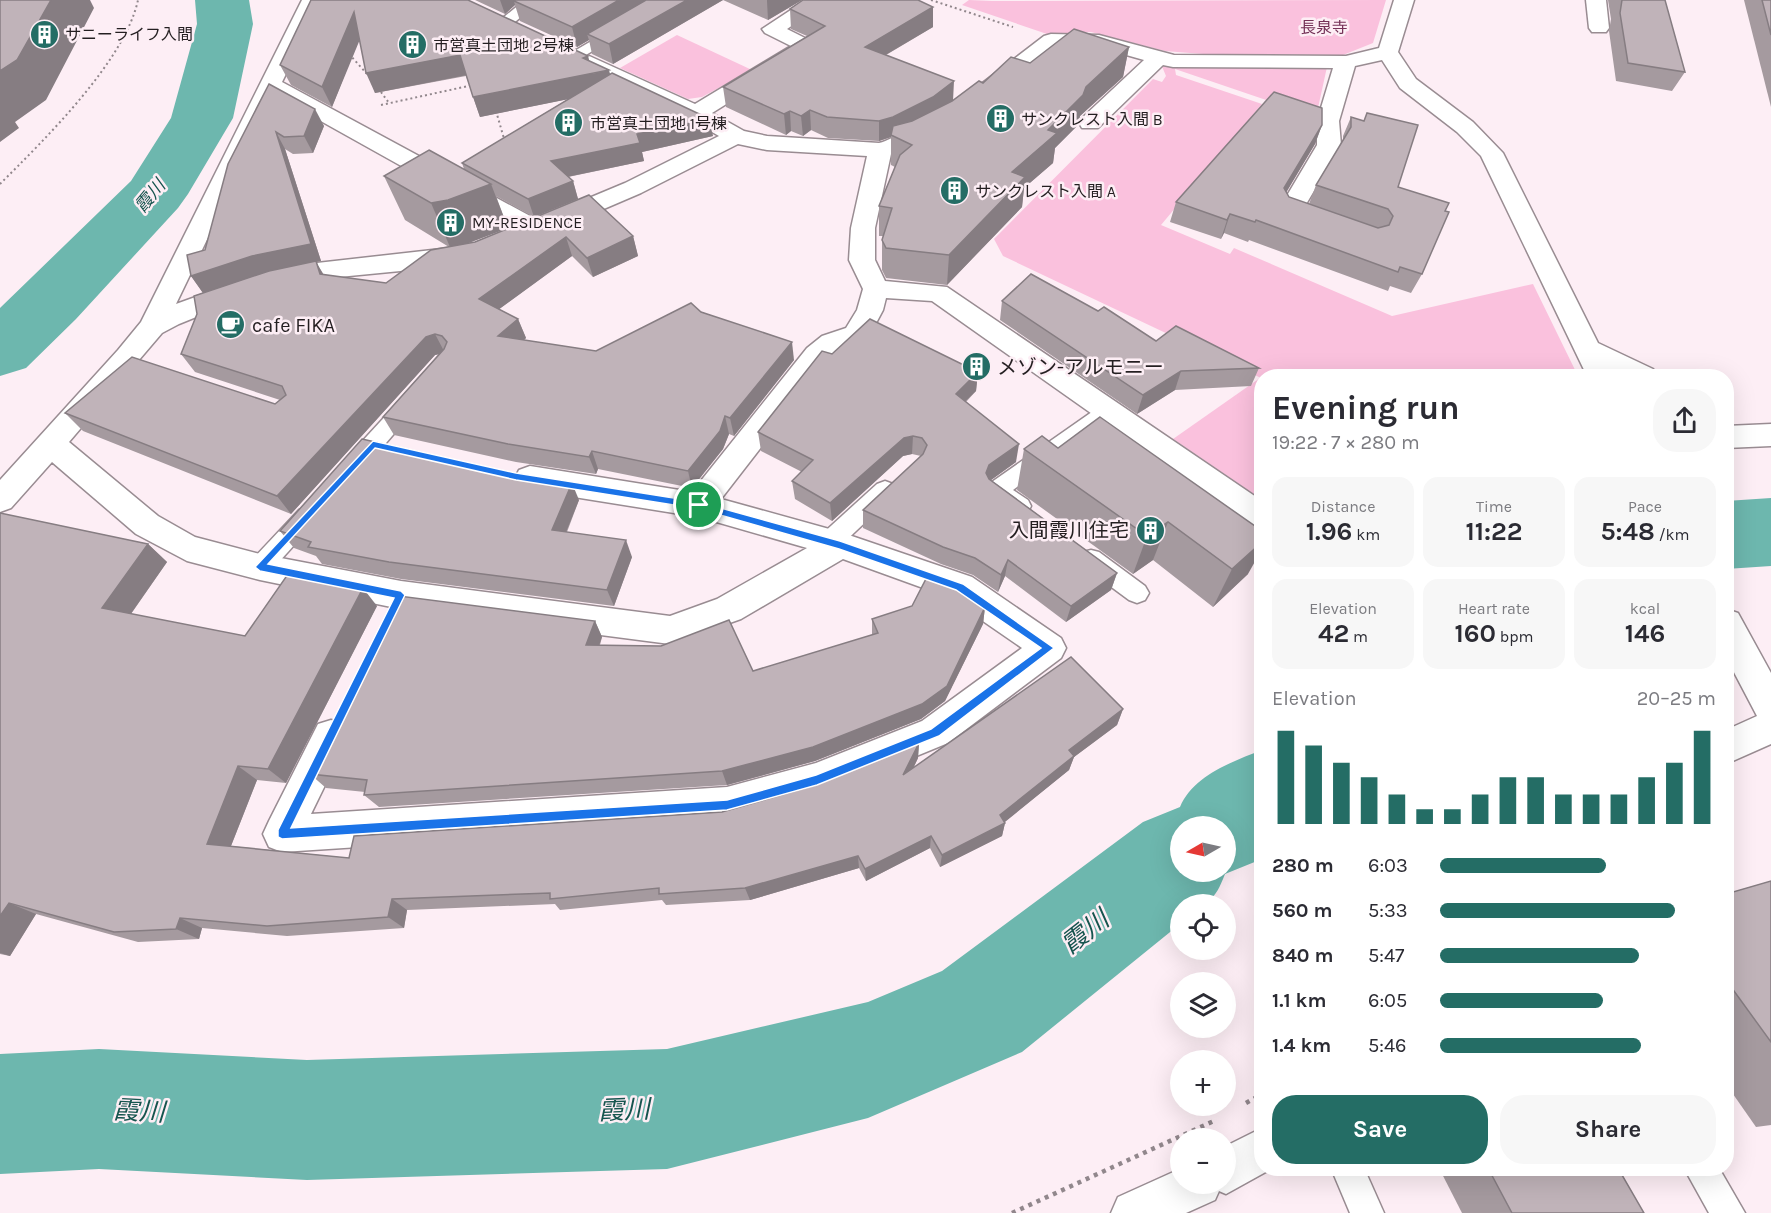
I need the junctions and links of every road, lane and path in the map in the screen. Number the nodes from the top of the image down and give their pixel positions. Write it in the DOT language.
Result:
graph roads {
  1 [pos="138,0"];
  2 [pos="312,0"];
  3 [pos="534,0"];
  4 [pos="672,0"];
  5 [pos="820,0"];
  6 [pos="931,0"];
  7 [pos="1404,0"];
  8 [pos="1596,0"];
  9 [pos="484,14"];
  10 [pos="504,24"];
  11 [pos="1599,28"];
  12 [pos="524,33"];
  13 [pos="1051,40"];
  14 [pos="554,47"];
  15 [pos="346,50"];
  16 [pos="1388,52"];
  17 [pos="573,56"];
  18 [pos="1159,57"];
  19 [pos="1346,62"];
  20 [pos="368,75"];
  21 [pos="375,84"];
  22 [pos="476,84"];
  23 [pos="272,86"];
  24 [pos="389,103"];
  25 [pos="969,103"];
  26 [pos="494,104"];
  27 [pos="696,113"];
  28 [pos="327,116"];
  29 [pos="950,117"];
  30 [pos="1090,123"];
  31 [pos="735,136"];
  32 [pos="506,147"];
  33 [pos="880,150"];
  34 [pos="0,184"];
  35 [pos="534,229"];
  36 [pos="1346,229"];
  37 [pos="509,239"];
  38 [pos="482,249"];
  39 [pos="876,289"];
  40 [pos="153,326"];
  41 [pos="1588,350"];
  42 [pos="1598,369"];
  43 [pos="1628,369"];
  44 [pos="423,387"];
  45 [pos="1106,412"];
  46 [pos="1734,421"];
  47 [pos="1766,435"];
  48 [pos="1734,437"];
  49 [pos="50,443"];
  50 [pos="373,444"];
  51 [pos="406,451"];
  52 [pos="494,471"];
  53 [pos="341,479"];
  54 [pos="897,479"];
  55 [pos="325,496"];
  56 [pos="0,501"];
  57 [pos="699,505"];
  58 [pos="1254,512"];
  59 [pos="1034,517"];
  60 [pos="835,544"];
  61 [pos="1072,545"];
  62 [pos="260,567"];
  63 [pos="1137,593"];
  64 [pos="401,595"];
  65 [pos="385,626"];
  66 [pos="1734,638"];
  67 [pos="1765,696"];
  68 [pos="344,709"];
  69 [pos="1771,727"];
  70 [pos="1734,744"];
  71 [pos="1254,1098"];
  72 [pos="1236,1108"];
  73 [pos="1220,1118"];
  74 [pos="1254,1155"];
  75 [pos="1236,1166"];
  76 [pos="1351,1176"];
  77 [pos="1705,1176"];
  78 [pos="1177,1194"];
  79 [pos="1012,1213"];
  80 [pos="1134,1213"];
  81 [pos="1367,1213"];
  82 [pos="1728,1213"];
  1 -- 34 [label="path"];
  2 -- 23 [label="street"];
  3 -- 10 [label="lane"];
  4 -- 17 [label="lane"];
  5 -- 27 [label="street"];
  6 -- 13 [label="path"];
  7 -- 16 [label="street"];
  8 -- 11 [label="street"];
  9 -- 10 [label="street"];
  10 -- 12 [label="street"];
  13 -- 18 [label="street"];
  13 -- 25 [label="street"];
  14 -- 17 [label="street"];
  15 -- 20 [label="path"];
  16 -- 19 [label="street"];
  16 -- 41 [label="street"];
  17 -- 27 [label="street"];
  18 -- 19 [label="street"];
  18 -- 30 [label="street"];
  19 -- 36 [label="street"];
  21 -- 24 [label="path"];
  22 -- 24 [label="path"];
  23 -- 28 [label="street"];
  23 -- 40 [label="street"];
  24 -- 28 [label="path"];
  26 -- 32 [label="path"];
  27 -- 31 [label="street"];
  28 -- 35 [label="street"];
  29 -- 33 [label="street"];
  31 -- 33 [label="street"];
  31 -- 35 [label="street"];
  33 -- 39 [label="street"];
  35 -- 37 [label="street"];
  38 -- 40 [label="street"];
  39 -- 45 [label="street"];
  39 -- 57 [label="street"];
  40 -- 49 [label="street"];
  41 -- 42 [label="street"];
  41 -- 43 [label="street"];
  44 -- 50 [label="lane"];
  45 -- 58 [label="street"];
  45 -- 59 [label="lane"];
  46 -- 47 [label="street"];
  47 -- 48 [label="street"];
  49 -- 56 [label="street"];
  49 -- 62 [label="street"];
  50 -- 51 [label="street"];
  50 -- 53 [label="lane"];
  52 -- 57 [label="street"];
  54 -- 60 [label="lane"];
  55 -- 62 [label="lane"];
  57 -- 60 [label="street"];
  60 -- 64 [label="street"];
  60 -- 68 [label="street"];
  61 -- 63 [label="lane"];
  62 -- 64 [label="street"];
  64 -- 65 [label="street"];
  66 -- 67 [label="street"];
  69 -- 70 [label="street"];
  71 -- 72 [label="path"];
  73 -- 79 [label="path"];
  74 -- 75 [label="street"];
  76 -- 81 [label="lane"];
  77 -- 82 [label="lane"];
  78 -- 80 [label="street"];
}
